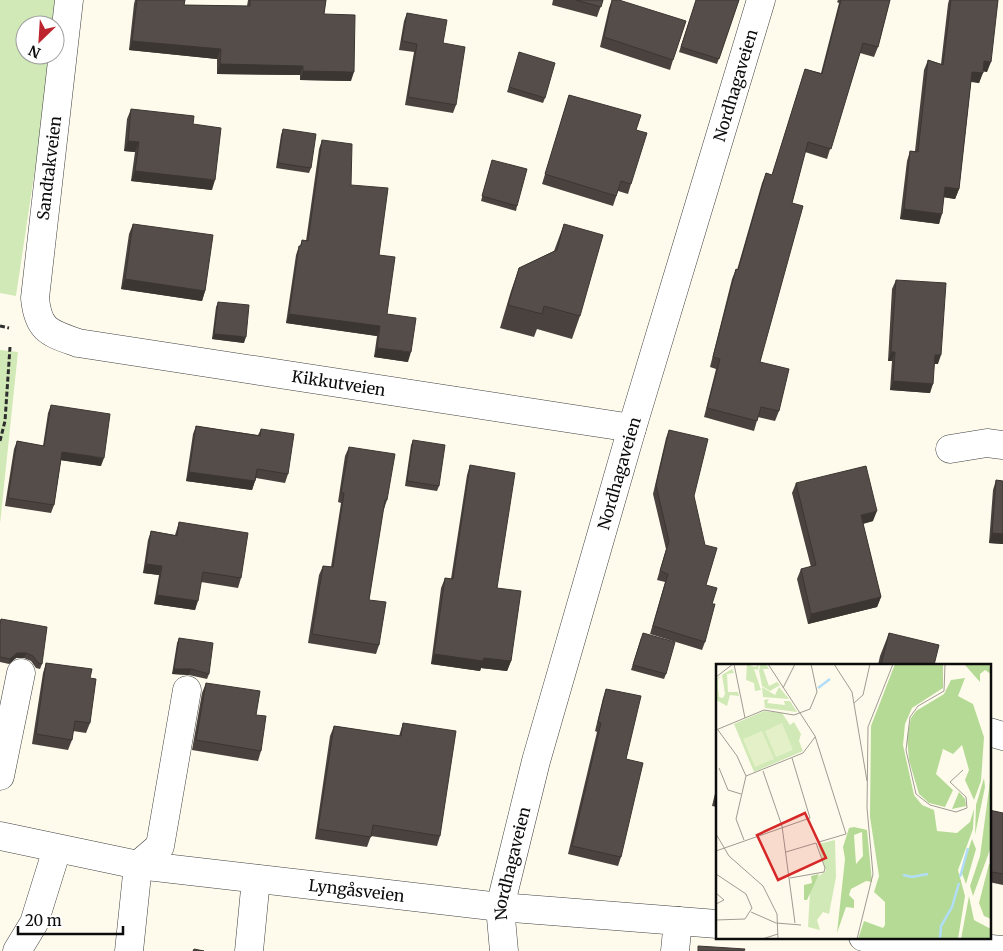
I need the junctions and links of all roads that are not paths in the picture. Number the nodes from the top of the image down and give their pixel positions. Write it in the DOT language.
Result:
graph roads {
  1 [pos="69,0"];
  2 [pos="761,0"];
  3 [pos="49,332"];
  4 [pos="632,428"];
  5 [pos="1003,445"];
  6 [pos="950,449"];
  7 [pos="20,674"];
  8 [pos="187,690"];
  9 [pos="990,732"];
  10 [pos="1003,736"];
  11 [pos="0,776"];
  12 [pos="0,836"];
  13 [pos="57,849"];
  14 [pos="138,866"];
  15 [pos="256,879"];
  16 [pos="500,907"];
  17 [pos="678,921"];
  18 [pos="716,924"];
  19 [pos="871,938"];
  20 [pos="964,949"];
  21 [pos="1003,950"];
  22 [pos="17,951"];
  23 [pos="129,951"];
  24 [pos="249,951"];
  25 [pos="504,951"];
  26 [pos="675,951"];
  1 -- 3 [label="street, Sandtakveien"];
  2 -- 4 [label="street, Nordhagaveien"];
  3 -- 4 [label="street, Kikkutveien"];
  4 -- 16 [label="street, Nordhagaveien"];
  5 -- 6 [label="street"];
  7 -- 11 [label="street"];
  8 -- 14 [label="street"];
  9 -- 10 [label="street"];
  12 -- 13 [label="street, Lyngåsveien"];
  13 -- 14 [label="street, Lyngåsveien"];
  13 -- 22 [label="street"];
  14 -- 15 [label="street, Lyngåsveien"];
  14 -- 23 [label="street"];
  15 -- 16 [label="street, Lyngåsveien"];
  15 -- 24 [label="street"];
  16 -- 17 [label="street, Lyngåsveien"];
  16 -- 25 [label="street, Nordhagaveien"];
  17 -- 18 [label="street, Lyngåsveien"];
  17 -- 26 [label="street"];
  19 -- 20 [label="street"];
  20 -- 21 [label="street"];
}
